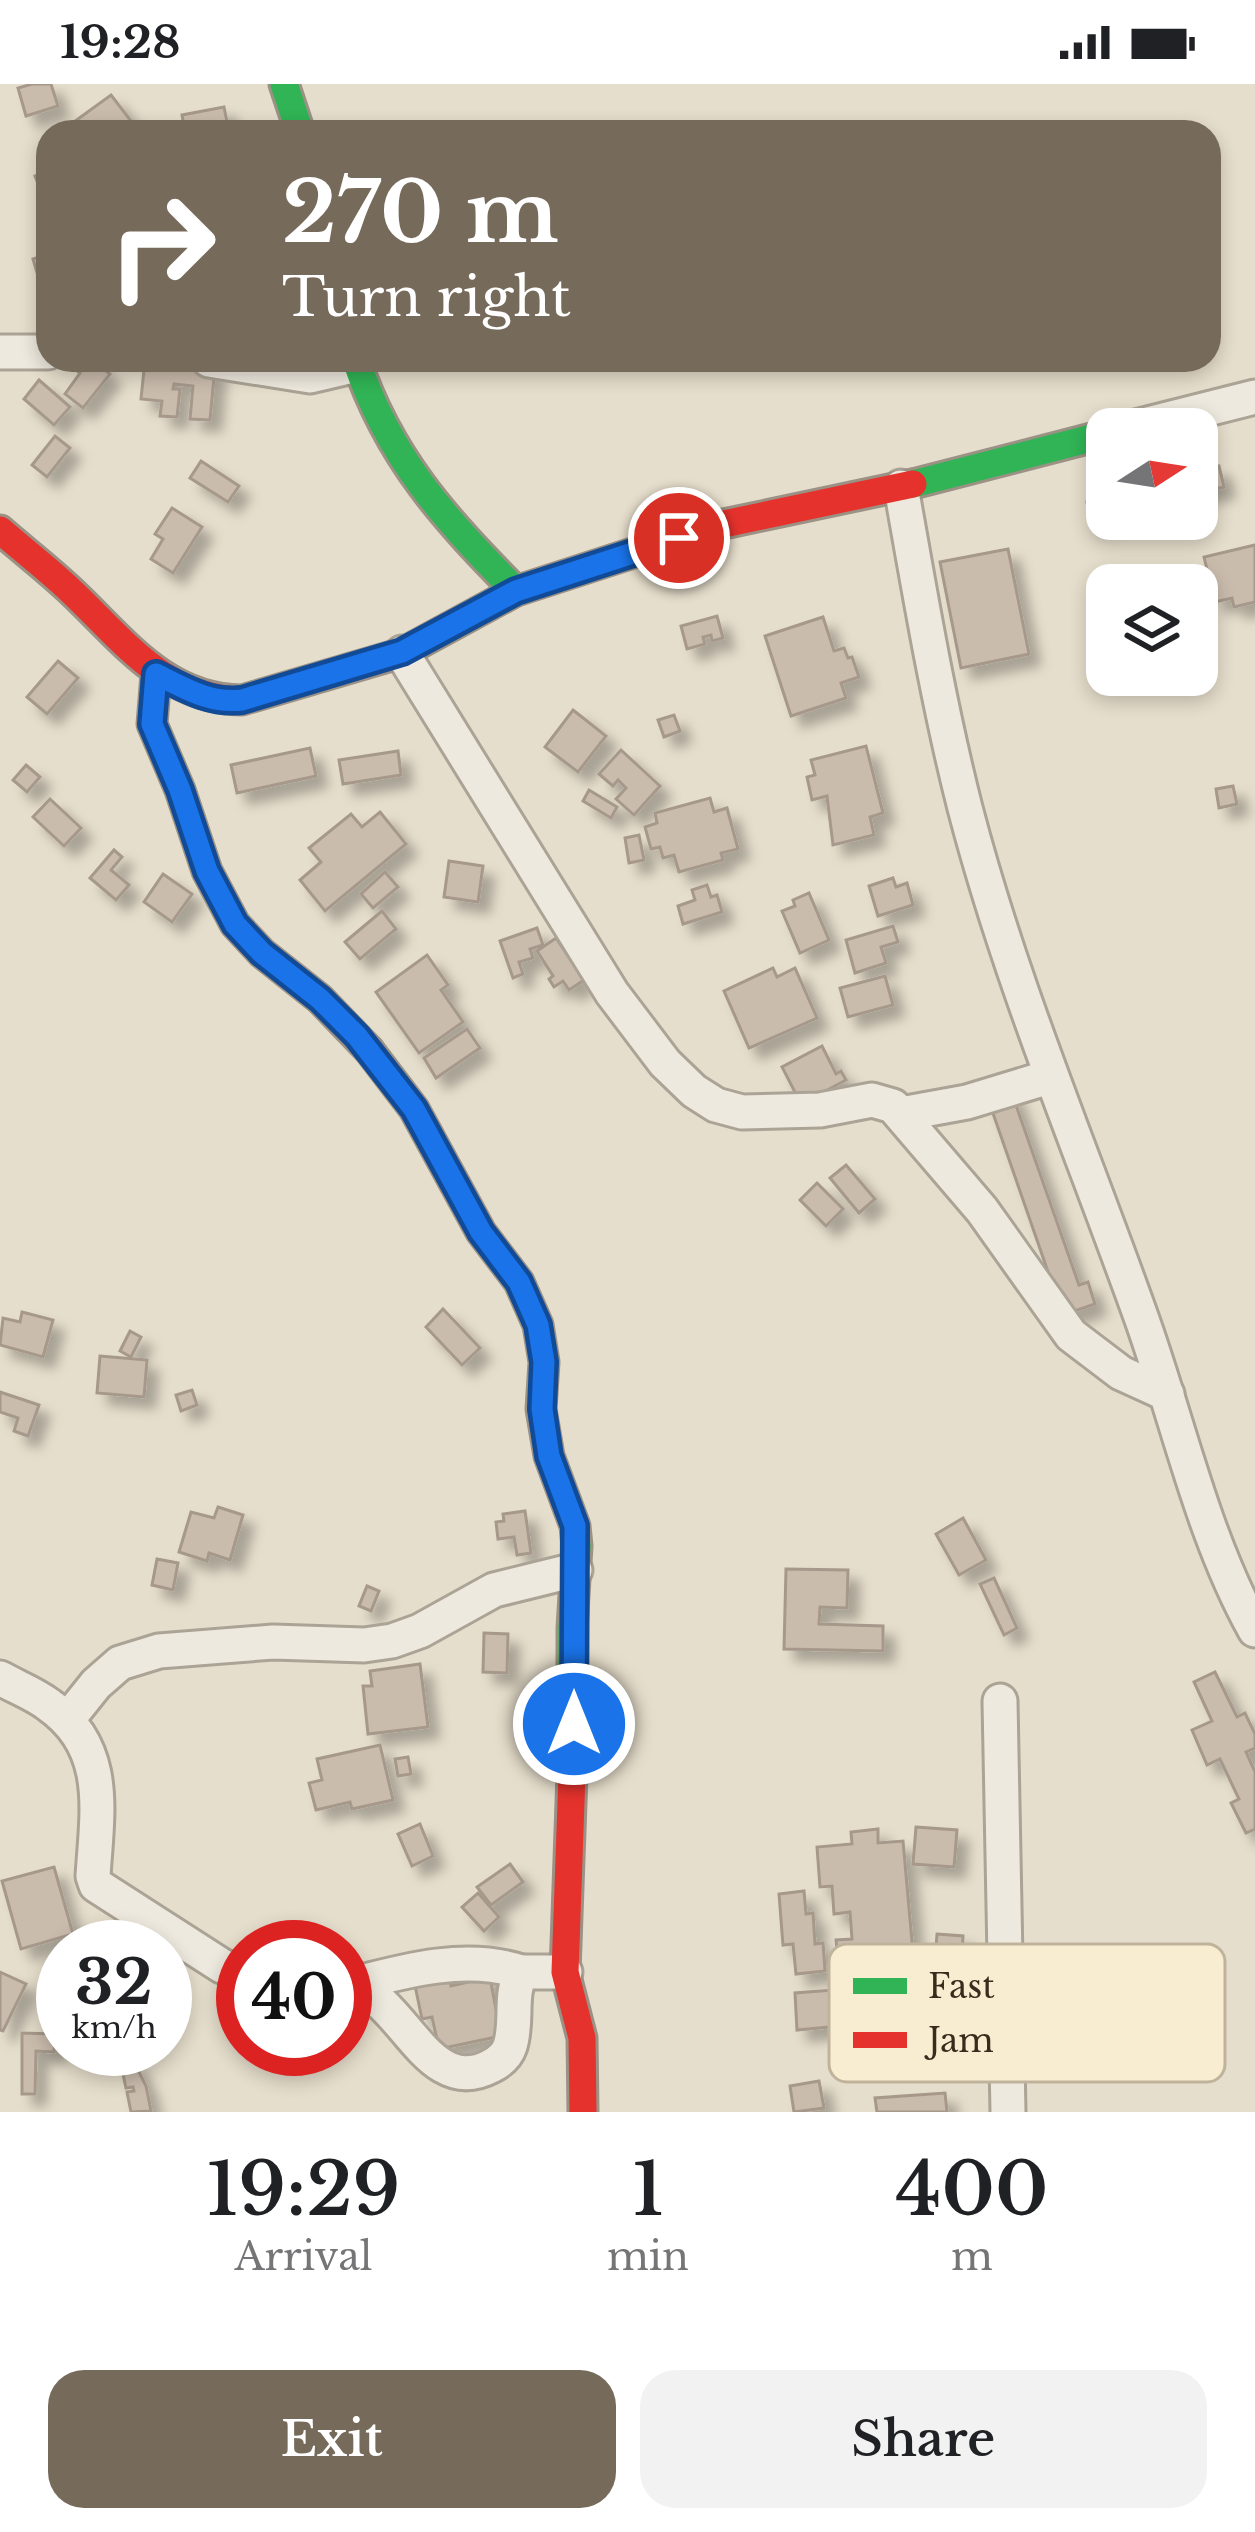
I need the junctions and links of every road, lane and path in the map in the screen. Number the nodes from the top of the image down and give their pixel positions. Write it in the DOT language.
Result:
graph roads {
  1 [pos="284,84"];
  2 [pos="296,120"];
  3 [pos="0,352"];
  4 [pos="36,352"];
  5 [pos="285,372"];
  6 [pos="324,372"];
  7 [pos="360,372"];
  8 [pos="1255,397"];
  9 [pos="1211,408"];
  10 [pos="1086,439"];
  11 [pos="901,487"];
  12 [pos="0,530"];
  13 [pos="516,591"];
  14 [pos="402,652"];
  15 [pos="156,674"];
  16 [pos="1049,1077"];
  17 [pos="901,1114"];
  18 [pos="1167,1394"];
  19 [pos="575,1570"];
  20 [pos="1255,1630"];
  21 [pos="0,1678"];
  22 [pos="1000,1701"];
  23 [pos="68,1719"];
  24 [pos="1005,1944"];
  25 [pos="216,1962"];
  26 [pos="521,1972"];
  27 [pos="565,1972"];
  28 [pos="372,1979"];
  29 [pos="372,1994"];
  30 [pos="1007,2082"];
  31 [pos="583,2112"];
  32 [pos="1008,2112"];
  1 -- 2 [label="street"];
  3 -- 4 [label="street"];
  5 -- 6 [label="street"];
  7 -- 13 [label="street"];
  8 -- 9 [label="street"];
  10 -- 11 [label="street"];
  11 -- 13 [label="street"];
  11 -- 16 [label="street"];
  12 -- 15 [label="street"];
  13 -- 14 [label="street"];
  14 -- 15 [label="street"];
  14 -- 17 [label="street"];
  15 -- 19 [label="street"];
  16 -- 17 [label="street"];
  16 -- 18 [label="street"];
  17 -- 18 [label="street"];
  18 -- 20 [label="street"];
  19 -- 23 [label="street"];
  19 -- 27 [label="street"];
  21 -- 23 [label="street"];
  22 -- 24 [label="street"];
  23 -- 25 [label="street"];
  26 -- 27 [label="street"];
  26 -- 28 [label="street"];
  26 -- 29 [label="street"];
  27 -- 31 [label="street"];
  30 -- 32 [label="street"];
}
